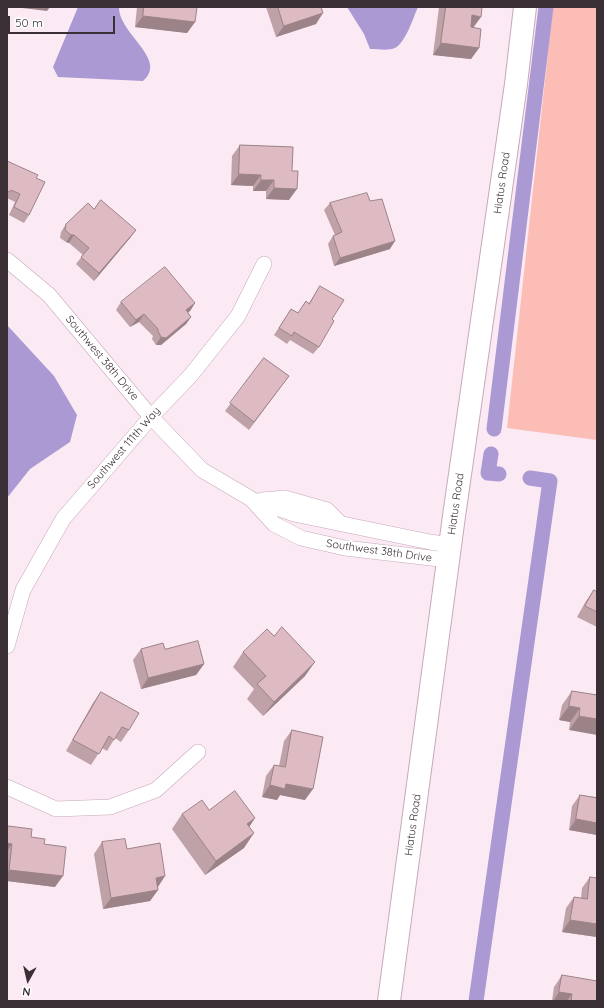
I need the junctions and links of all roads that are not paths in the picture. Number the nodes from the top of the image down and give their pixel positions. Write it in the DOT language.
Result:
graph roads {
  1 [pos="525,7"];
  2 [pos="7,260"];
  3 [pos="264,264"];
  4 [pos="151,417"];
  5 [pos="253,500"];
  6 [pos="449,552"];
  7 [pos="7,646"];
  8 [pos="198,752"];
  9 [pos="7,787"];
  10 [pos="389,1001"];
  1 -- 6 [label="street, Hiatus Road"];
  2 -- 4 [label="street, Southwest 38th Drive"];
  3 -- 4 [label="street, Southwest 111th Way"];
  4 -- 5 [label="street, Southwest 38th Drive"];
  4 -- 7 [label="street, Southwest 111th Way"];
  5 -- 6 [label="street, Southwest 38th Drive"];
  5 -- 6 [label="street, Southwest 38th Drive"];
  6 -- 10 [label="street, Hiatus Road"];
  8 -- 9 [label="street"];
}
